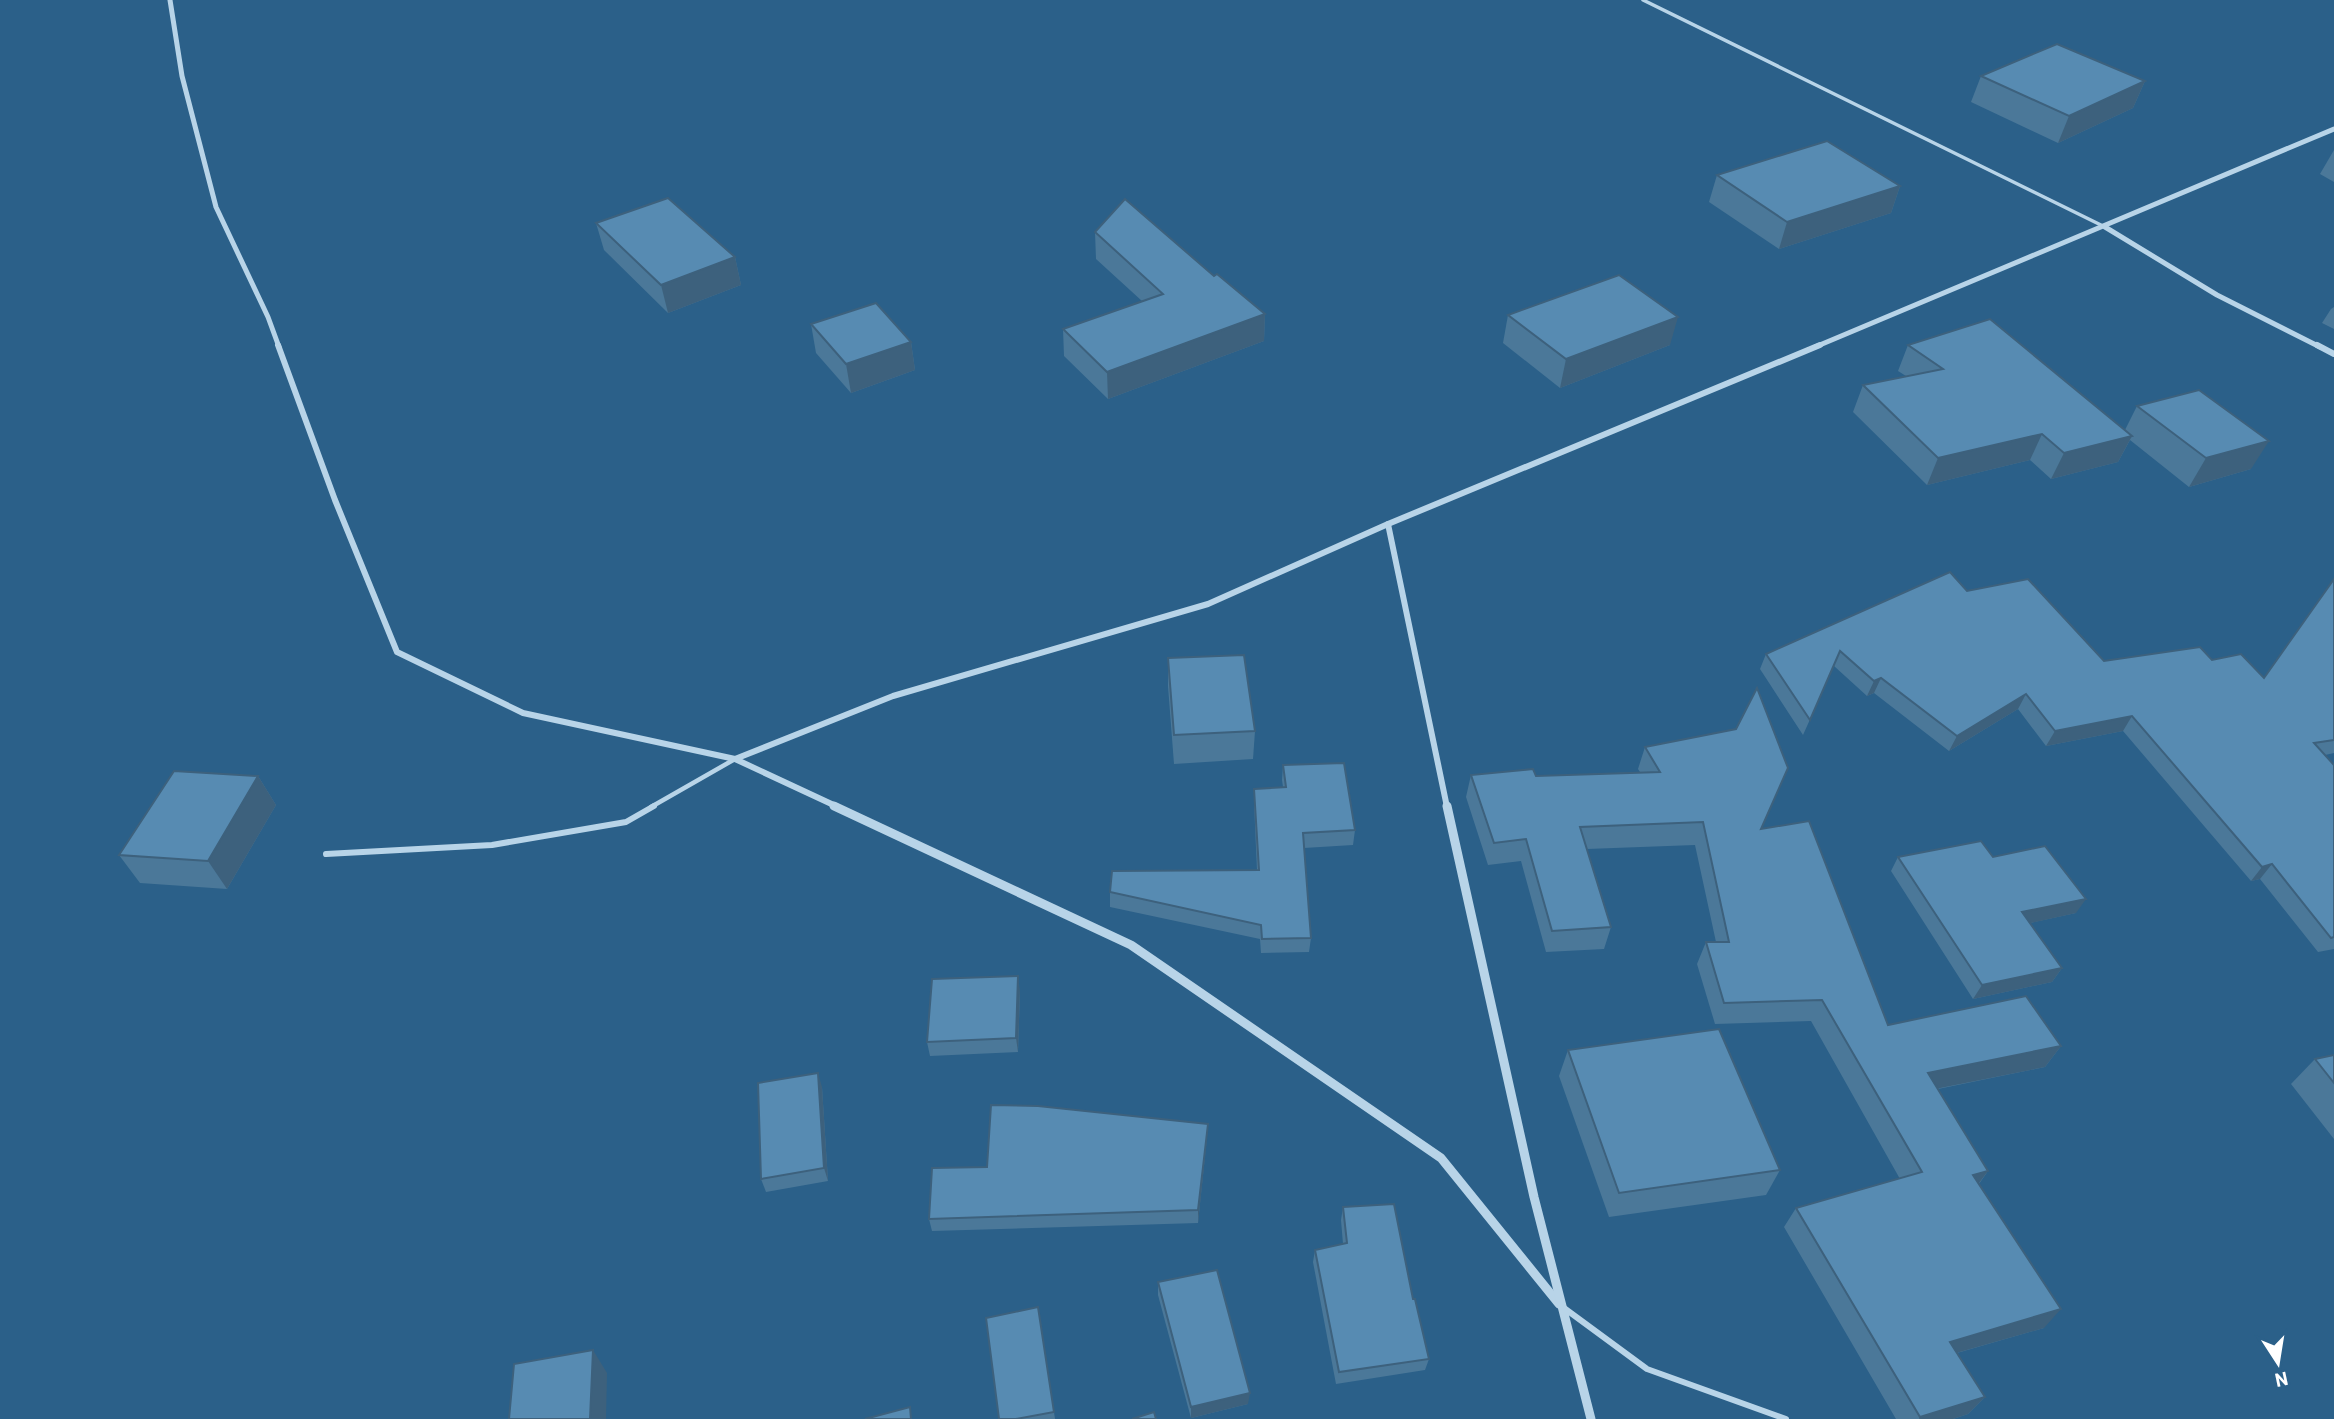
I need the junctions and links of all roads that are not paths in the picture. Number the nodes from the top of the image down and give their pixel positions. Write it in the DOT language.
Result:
graph roads {
  1 [pos="170,0"];
  2 [pos="1643,0"];
  3 [pos="2334,129"];
  4 [pos="2105,227"];
  5 [pos="2334,354"];
  6 [pos="1388,524"];
  7 [pos="735,758"];
  8 [pos="326,854"];
  9 [pos="1559,1304"];
  10 [pos="1591,1419"];
  11 [pos="1786,1419"];
  1 -- 7 [label="street"];
  2 -- 4 [label="lane"];
  3 -- 4 [label="street"];
  4 -- 5 [label="street"];
  4 -- 6 [label="street"];
  6 -- 7 [label="street"];
  6 -- 9 [label="street"];
  7 -- 8 [label="lane"];
  7 -- 9 [label="street"];
  9 -- 10 [label="street"];
  9 -- 11 [label="lane"];
}
